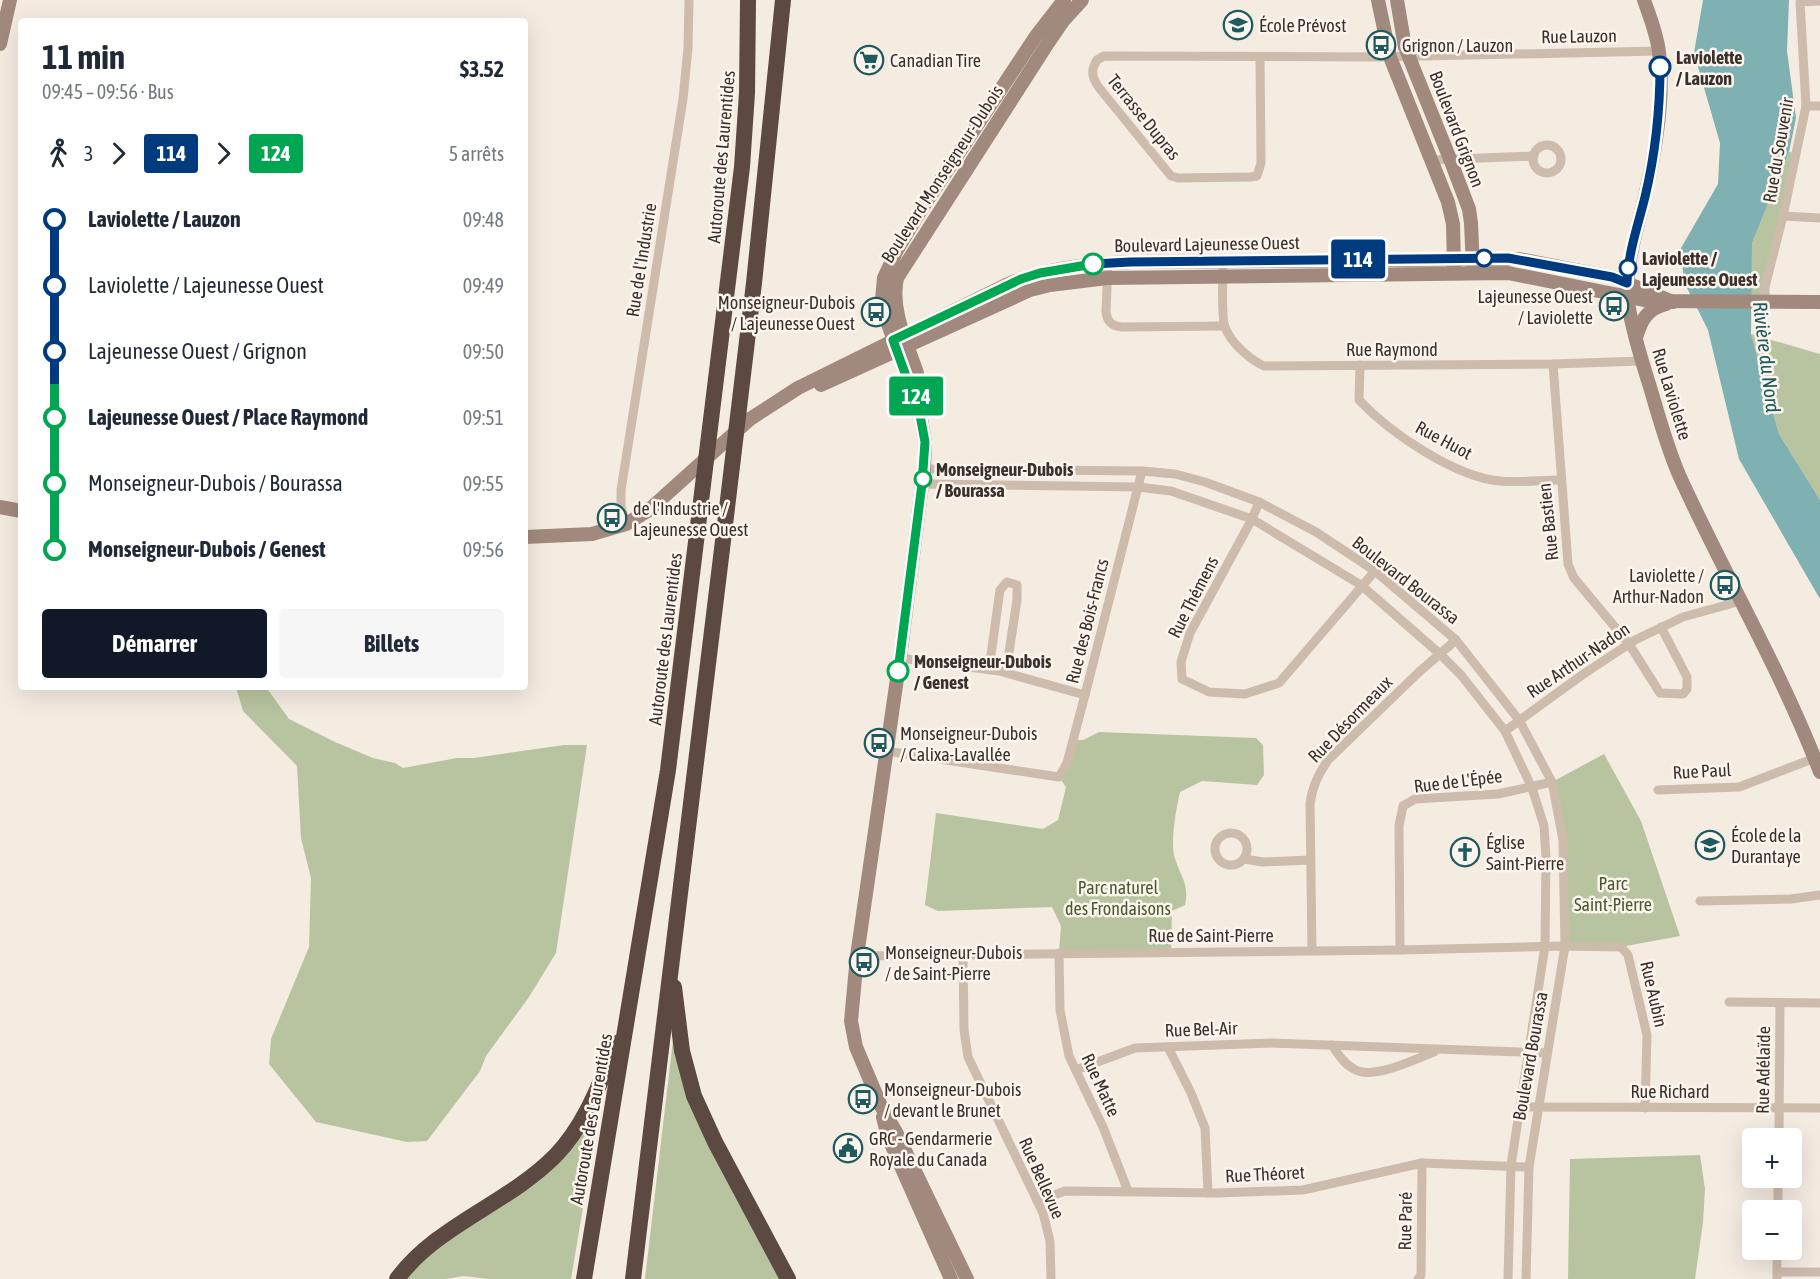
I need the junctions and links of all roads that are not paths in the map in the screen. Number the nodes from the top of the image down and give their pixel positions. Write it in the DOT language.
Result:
graph roads {
  1 [pos="10,0"];
  2 [pos="689,0"];
  3 [pos="1064,0"];
  4 [pos="1082,0"];
  5 [pos="1378,0"];
  6 [pos="1397,0"];
  7 [pos="1644,0"];
  8 [pos="1820,1"];
  9 [pos="784,3"];
  10 [pos="749,6"];
  11 [pos="0,44"];
  12 [pos="1659,51"];
  13 [pos="1104,56"];
  14 [pos="1408,56"];
  15 [pos="1260,57"];
  16 [pos="1390,57"];
  17 [pos="1806,106"];
  18 [pos="1820,106"];
  19 [pos="1533,156"];
  20 [pos="1450,159"];
  21 [pos="1432,160"];
  22 [pos="1783,216"];
  23 [pos="1820,218"];
  24 [pos="1454,258"];
  25 [pos="1473,258"];
  26 [pos="1223,261"];
  27 [pos="1108,263"];
  28 [pos="1455,274"];
  29 [pos="1473,274"];
  30 [pos="1223,277"];
  31 [pos="1107,278"];
  32 [pos="1628,290"];
  33 [pos="1678,302"];
  34 [pos="1765,302"];
  35 [pos="1820,302"];
  36 [pos="1224,326"];
  37 [pos="1636,338"];
  38 [pos="901,343"];
  39 [pos="1642,361"];
  40 [pos="1553,364"];
  41 [pos="1360,365"];
  42 [pos="924,469"];
  43 [pos="1142,471"];
  44 [pos="1560,480"];
  45 [pos="922,484"];
  46 [pos="1138,486"];
  47 [pos="1259,502"];
  48 [pos="0,507"];
  49 [pos="18,510"];
  50 [pos="1252,519"];
  51 [pos="626,524"];
  52 [pos="528,537"];
  53 [pos="1375,571"];
  54 [pos="1361,585"];
  55 [pos="1741,601"];
  56 [pos="1661,627"];
  57 [pos="1456,640"];
  58 [pos="1629,644"];
  59 [pos="1440,654"];
  60 [pos="900,658"];
  61 [pos="989,669"];
  62 [pos="1006,672"];
  63 [pos="1085,695"];
  64 [pos="1519,720"];
  65 [pos="1505,731"];
  66 [pos="886,752"];
  67 [pos="1815,758"];
  68 [pos="1820,772"];
  69 [pos="1552,782"];
  70 [pos="1532,788"];
  71 [pos="1658,790"];
  72 [pos="1564,857"];
  73 [pos="1244,858"];
  74 [pos="1546,858"];
  75 [pos="1310,860"];
  76 [pos="1820,895"];
  77 [pos="1700,901"];
  78 [pos="1545,946"];
  79 [pos="1565,946"];
  80 [pos="1312,950"];
  81 [pos="1400,950"];
  82 [pos="1059,953"];
  83 [pos="963,955"];
  84 [pos="857,956"];
  85 [pos="671,962"];
  86 [pos="1729,1002"];
  87 [pos="1780,1003"];
  88 [pos="1820,1003"];
  89 [pos="628,1017"];
  90 [pos="1332,1045"];
  91 [pos="1168,1047"];
  92 [pos="1438,1050"];
  93 [pos="1529,1052"];
  94 [pos="1548,1053"];
  95 [pos="1076,1070"];
  96 [pos="881,1106"];
  97 [pos="1520,1107"];
  98 [pos="1538,1107"];
  99 [pos="1645,1108"];
  100 [pos="1779,1108"];
  101 [pos="1820,1108"];
  102 [pos="1779,1128"];
  103 [pos="1422,1163"];
  104 [pos="1511,1166"];
  105 [pos="1529,1167"];
  106 [pos="1128,1191"];
  107 [pos="1209,1193"];
  108 [pos="1037,1201"];
  109 [pos="1509,1224"];
  110 [pos="1527,1224"];
  111 [pos="1777,1260"];
  112 [pos="1820,1272"];
  113 [pos="1777,1276"];
  114 [pos="397,1279"];
  115 [pos="584,1279"];
  116 [pos="633,1279"];
  117 [pos="788,1279"];
  118 [pos="951,1279"];
  119 [pos="967,1279"];
  120 [pos="1051,1279"];
  121 [pos="1418,1279"];
  122 [pos="1508,1279"];
  123 [pos="1526,1279"];
  1 -- 11 [label="street"];
  2 -- 51 [label="street, Rue de l'Industrie"];
  3 -- 38 [label="street, Boulevard Monseigneur-Dubois"];
  4 -- 38 [label="street, Boulevard Monseigneur-Dubois"];
  5 -- 16 [label="street, Boulevard Grignon"];
  6 -- 14 [label="street, Boulevard Grignon"];
  7 -- 12 [label="street, Rue Laviolette"];
  8 -- 17 [label="street, Rue du Souvenir"];
  9 -- 85 [label="highway"];
  10 -- 89 [label="highway, Autoroute des Laurentides"];
  12 -- 14 [label="street, Rue Lauzon"];
  12 -- 32 [label="street, Rue Laviolette"];
  13 -- 15 [label="street, Rue Lauzon"];
  13 -- 15 [label="street, Terrasse Dupras"];
  14 -- 16 [label="street, Rue Lauzon"];
  14 -- 20 [label="street, Boulevard Grignon"];
  15 -- 16 [label="street, Rue Lauzon"];
  16 -- 21 [label="street, Boulevard Grignon"];
  17 -- 18 [label="street"];
  17 -- 22 [label="street, Rue du Souvenir"];
  19 -- 20 [label="street"];
  20 -- 21 [label="street"];
  20 -- 25 [label="street, Boulevard Grignon"];
  21 -- 24 [label="street, Boulevard Grignon"];
  22 -- 23 [label="street"];
  22 -- 34 [label="street, Rue du Souvenir"];
  24 -- 25 [label="street, Boulevard Lajeunesse Ouest"];
  24 -- 26 [label="street, Boulevard Lajeunesse Ouest"];
  24 -- 28 [label="street, Boulevard Grignon"];
  25 -- 29 [label="street, Boulevard Grignon"];
  25 -- 32 [label="street, Boulevard Lajeunesse Ouest"];
  26 -- 27 [label="street, Boulevard Lajeunesse Ouest"];
  26 -- 30 [label="street"];
  27 -- 31 [label="street"];
  27 -- 38 [label="street, Boulevard Lajeunesse Ouest"];
  28 -- 29 [label="street, Boulevard Lajeunesse Ouest"];
  28 -- 30 [label="street, Boulevard Lajeunesse Ouest"];
  29 -- 32 [label="street, Boulevard Lajeunesse Ouest"];
  30 -- 31 [label="street, Boulevard Lajeunesse Ouest"];
  30 -- 36 [label="street"];
  31 -- 36 [label="street"];
  31 -- 38 [label="street, Boulevard Lajeunesse Ouest"];
  32 -- 33 [label="street"];
  32 -- 37 [label="street, Rue Laviolette"];
  33 -- 34 [label="street"];
  33 -- 37 [label="street"];
  34 -- 35 [label="street"];
  36 -- 41 [label="street, Rue Raymond"];
  37 -- 39 [label="street, Rue Laviolette"];
  38 -- 42 [label="street, Boulevard Monseigneur-Dubois"];
  38 -- 51 [label="street, Boulevard Lajeunesse Ouest"];
  39 -- 40 [label="street, Rue Raymond"];
  39 -- 55 [label="street, Rue Laviolette"];
  40 -- 41 [label="street, Rue Raymond"];
  40 -- 44 [label="street, Rue Bastien"];
  41 -- 44 [label="street, Rue Huot"];
  42 -- 43 [label="street, Boulevard Bourassa"];
  42 -- 45 [label="street, Boulevard Monseigneur-Dubois"];
  43 -- 46 [label="street, Rue des Bois-Francs"];
  43 -- 47 [label="street, Boulevard Bourassa"];
  44 -- 58 [label="street, Rue Bastien"];
  45 -- 46 [label="street, Boulevard Bourassa"];
  45 -- 60 [label="street, Boulevard Monseigneur-Dubois"];
  46 -- 50 [label="street, Boulevard Bourassa"];
  46 -- 63 [label="street, Rue des Bois-Francs"];
  47 -- 50 [label="street, Rue Thémens"];
  47 -- 53 [label="street, Boulevard Bourassa"];
  48 -- 49 [label="street"];
  50 -- 54 [label="street, Boulevard Bourassa"];
  50 -- 54 [label="street, Rue Thémens"];
  51 -- 52 [label="street, Boulevard Lajeunesse Ouest"];
  53 -- 54 [label="street, Rue Thémens"];
  53 -- 57 [label="street, Boulevard Bourassa"];
  54 -- 59 [label="street, Boulevard Bourassa"];
  55 -- 56 [label="street, Rue Arthur-Nadon"];
  55 -- 67 [label="street, Rue Laviolette"];
  56 -- 58 [label="street, Rue Arthur-Nadon"];
  56 -- 58 [label="street, Rue Bastien"];
  57 -- 59 [label="street, Rue Désormeaux"];
  57 -- 64 [label="street, Boulevard Bourassa"];
  58 -- 64 [label="street, Rue Arthur-Nadon"];
  59 -- 65 [label="street, Boulevard Bourassa"];
  59 -- 75 [label="street, Rue Désormeaux"];
  60 -- 61 [label="street"];
  60 -- 66 [label="street, Boulevard Monseigneur-Dubois"];
  61 -- 62 [label="street"];
  61 -- 62 [label="street"];
  62 -- 63 [label="street"];
  63 -- 66 [label="street, Rue des Bois-Francs"];
  64 -- 65 [label="street, Rue Arthur-Nadon"];
  64 -- 69 [label="street, Boulevard Bourassa"];
  65 -- 70 [label="street, Boulevard Bourassa"];
  66 -- 84 [label="street, Boulevard Monseigneur-Dubois"];
  67 -- 68 [label="street, Rue Laviolette"];
  67 -- 71 [label="street, Rue Paul"];
  69 -- 70 [label="street, Rue de L'Épée"];
  69 -- 72 [label="street, Boulevard Bourassa"];
  70 -- 74 [label="street, Boulevard Bourassa"];
  70 -- 81 [label="street, Rue de L'Épée"];
  72 -- 74 [label="street"];
  72 -- 79 [label="street, Boulevard Bourassa"];
  73 -- 75 [label="street"];
  74 -- 78 [label="street, Boulevard Bourassa"];
  75 -- 80 [label="street, Rue Désormeaux"];
  76 -- 77 [label="street"];
  78 -- 79 [label="street, Rue de Saint-Pierre"];
  78 -- 81 [label="street, Rue de Saint-Pierre"];
  78 -- 93 [label="street, Boulevard Bourassa"];
  79 -- 94 [label="street, Boulevard Bourassa"];
  79 -- 99 [label="street, Rue Aubin"];
  80 -- 81 [label="street, Rue de Saint-Pierre"];
  80 -- 82 [label="street, Rue de Saint-Pierre"];
  82 -- 83 [label="street, Rue de Saint-Pierre"];
  82 -- 95 [label="street, Rue Matte"];
  83 -- 84 [label="street, Rue de Saint-Pierre"];
  83 -- 108 [label="street, Rue Bellevue"];
  84 -- 96 [label="street, Boulevard Monseigneur-Dubois"];
  85 -- 116 [label="highway"];
  85 -- 117 [label="highway"];
  86 -- 87 [label="street"];
  87 -- 88 [label="street"];
  87 -- 100 [label="street, Rue Adélaïde"];
  89 -- 114 [label="highway"];
  89 -- 115 [label="highway, Autoroute des Laurentides"];
  90 -- 91 [label="street, Rue Bel-Air"];
  90 -- 92 [label="street, Rue Bel-Air"];
  90 -- 92 [label="street, Rue Bel-Air"];
  91 -- 95 [label="street, Rue Bel-Air"];
  91 -- 107 [label="street"];
  92 -- 93 [label="street, Rue Bel-Air"];
  93 -- 94 [label="street, Rue Bel-Air"];
  93 -- 97 [label="street, Boulevard Bourassa"];
  94 -- 98 [label="street, Boulevard Bourassa"];
  95 -- 106 [label="street, Rue Matte"];
  96 -- 118 [label="street, Boulevard Monseigneur-Dubois"];
  96 -- 119 [label="street, Boulevard Monseigneur-Dubois"];
  97 -- 98 [label="street, Rue Richard"];
  97 -- 104 [label="street, Boulevard Bourassa"];
  98 -- 99 [label="street, Rue Richard"];
  98 -- 105 [label="street, Boulevard Bourassa"];
  99 -- 100 [label="street, Rue Richard"];
  100 -- 101 [label="street, Rue Richard"];
  100 -- 102 [label="street, Rue Adélaïde"];
  103 -- 104 [label="street, Rue Théoret"];
  103 -- 107 [label="street, Rue Théoret"];
  103 -- 121 [label="street, Rue Paré"];
  104 -- 105 [label="street, Rue Théoret"];
  104 -- 109 [label="street, Boulevard Bourassa"];
  105 -- 110 [label="street, Boulevard Bourassa"];
  106 -- 107 [label="street, Rue Théoret"];
  106 -- 108 [label="street, Rue Théoret"];
  108 -- 120 [label="street, Rue Bellevue"];
  109 -- 110 [label="street"];
  109 -- 122 [label="street, Boulevard Bourassa"];
  110 -- 123 [label="street, Boulevard Bourassa"];
  111 -- 113 [label="street"];
  112 -- 113 [label="street"];
}
